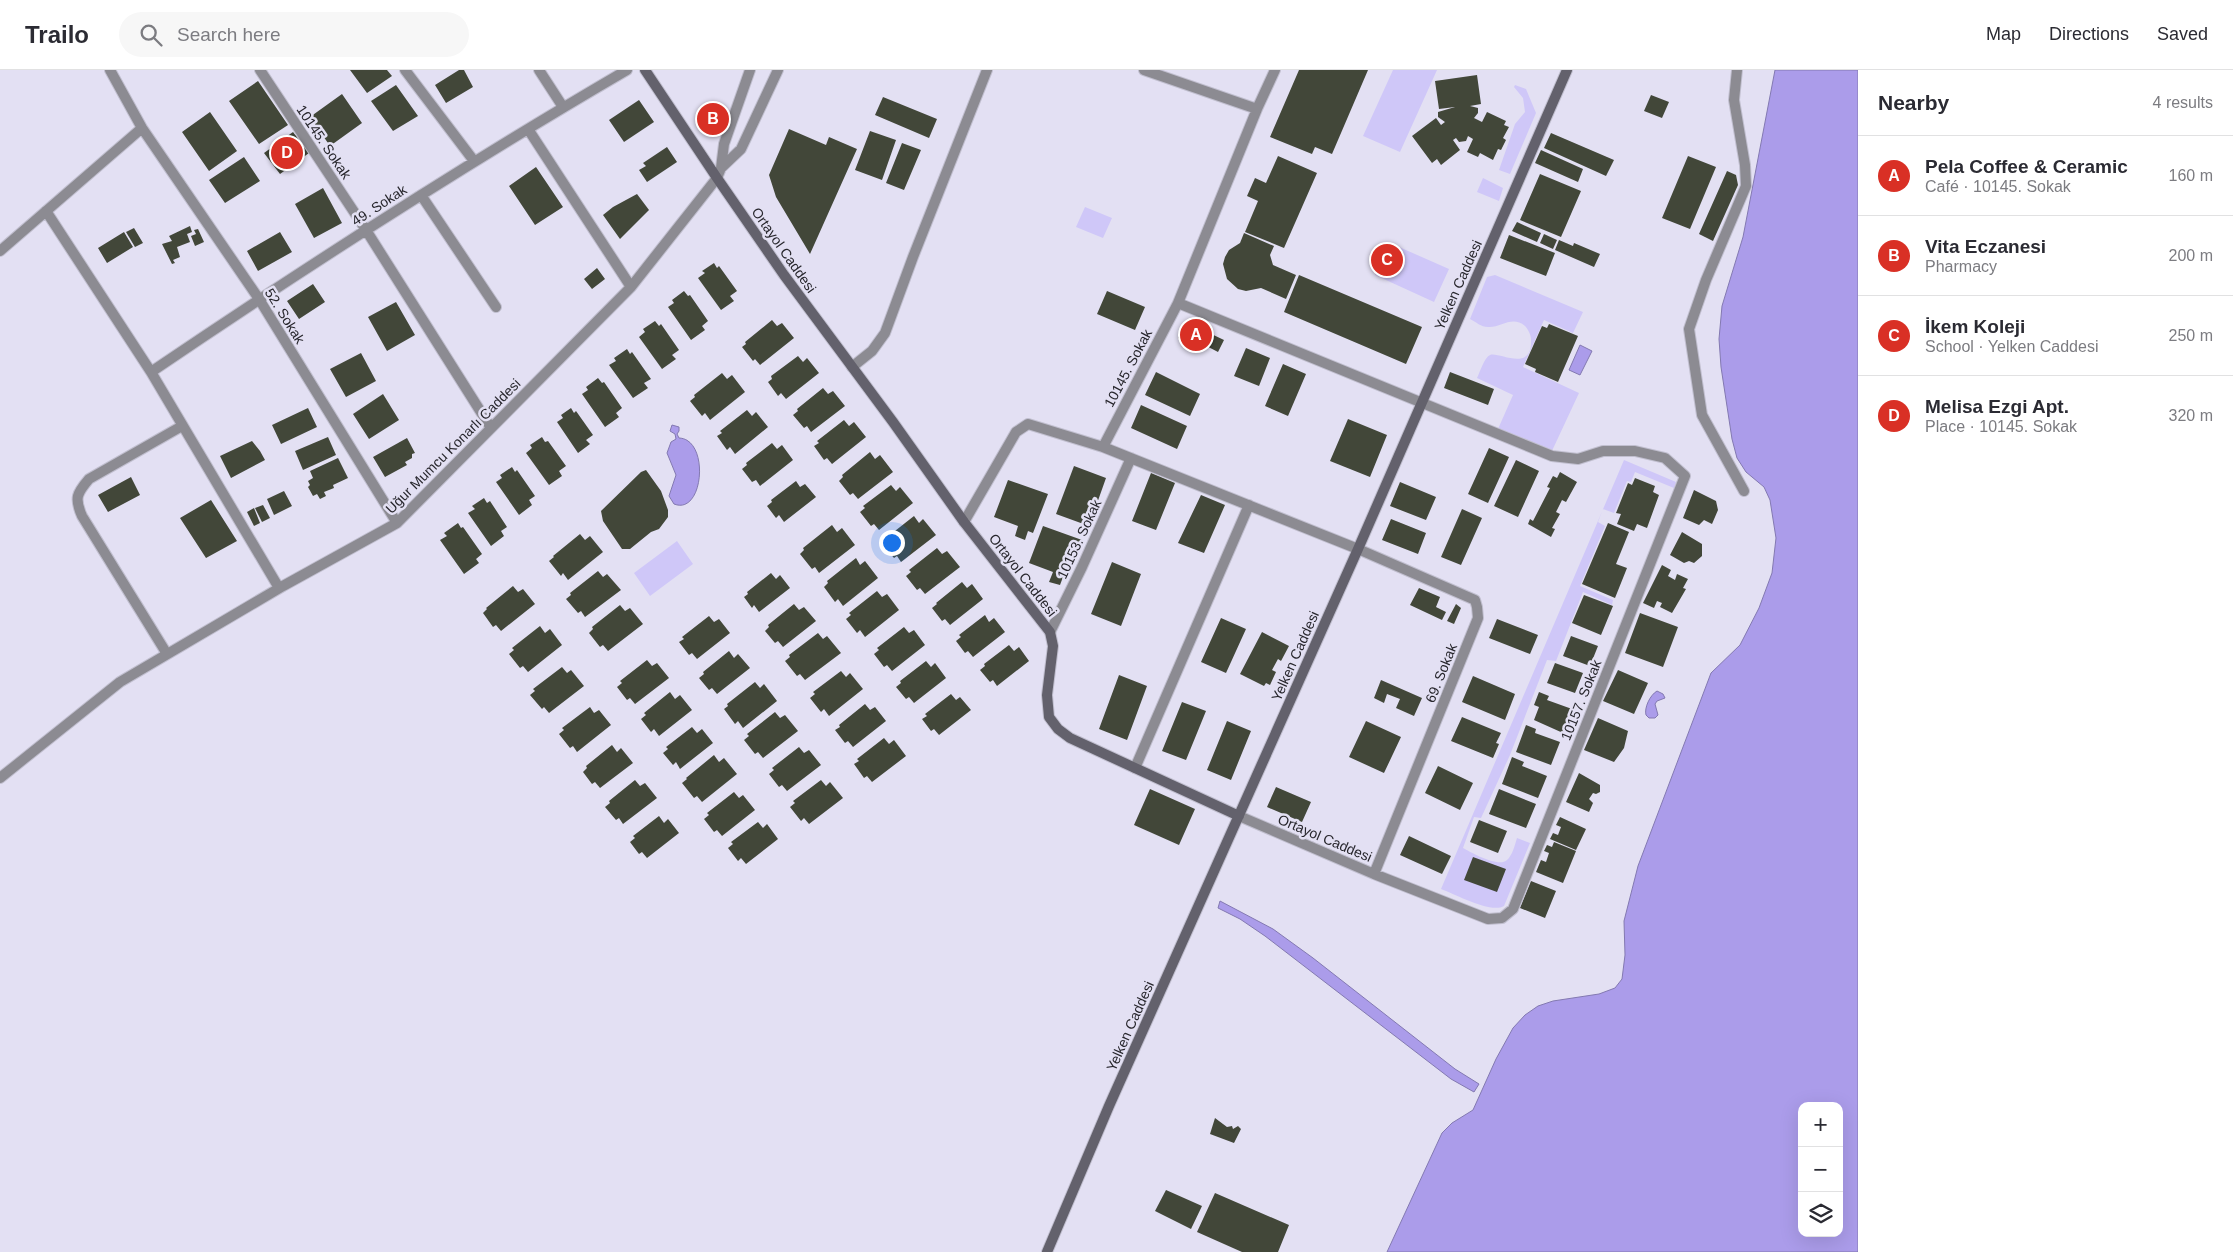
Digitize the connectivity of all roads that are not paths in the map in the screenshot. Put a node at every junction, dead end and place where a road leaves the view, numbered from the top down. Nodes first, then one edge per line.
1 (110, 70) edge
2 (260, 70) edge
3 (405, 70) edge
4 (539, 70) edge
5 (627, 70) edge
6 (645, 70) edge
7 (750, 70) edge
8 (778, 70) edge
9 (987, 70) edge
10 (1144, 70) edge
11 (1275, 70) edge
12 (1567, 70) edge
13 (1737, 70) edge
14 (563, 107) junction
15 (1257, 109) junction
16 (142, 128) junction
17 (528, 128) junction
18 (474, 161) junction
19 (721, 168) junction
20 (716, 178) junction
21 (421, 194) junction
22 (46, 211) junction
23 (366, 230) junction
24 (0, 251) edge
25 (632, 287) junction
26 (259, 299) junction
27 (1178, 303) junction
28 (496, 307) dead end
29 (852, 367) junction
30 (150, 372) junction
31 (1421, 402) junction
32 (182, 426) junction
33 (491, 428) junction
34 (1103, 446) junction
35 (1131, 458) junction
36 (1744, 491) dead end
37 (1249, 505) junction
38 (964, 522) junction
39 (397, 523) junction
40 (1358, 549) junction
41 (279, 588) junction
42 (1050, 632) junction
43 (167, 654) junction
44 (1135, 768) junction
45 (0, 778) edge
46 (1239, 816) junction
47 (1374, 874) junction
48 (1488, 918) joint
49 (1047, 1252) edge

1 - 16 street, 52. Sokak
2 - 23 street, 10145. Sokak
3 - 18 street
4 - 14 street
5 - 14 street, 49. Sokak
6 - 20 street, Ortayol Caddesi
7 - 19 street, Uğur Mumcu Konarlı Caddesi
8 - 19 street, Uğur Mumcu Konarlı Caddesi
9 - 29 street
10 - 15 street
11 - 15 street, 10145. Sokak
12 - 31 street, Yelken Caddesi
13 - 36 street
14 - 17 street, 49. Sokak
15 - 27 street, 10145. Sokak
16 - 22 street
16 - 26 street, 52. Sokak
17 - 18 street, 49. Sokak
17 - 25 street
18 - 21 street, 49. Sokak
19 - 20 street, Uğur Mumcu Konarlı Caddesi
20 - 25 street, Uğur Mumcu Konarlı Caddesi
20 - 29 street, Ortayol Caddesi
21 - 23 street, 49. Sokak
21 - 28 street
22 - 24 street
22 - 30 street
23 - 26 street, 49. Sokak
23 - 33 street, 10145. Sokak
25 - 33 street, Uğur Mumcu Konarlı Caddesi
26 - 30 street, 49. Sokak
26 - 39 street, 52. Sokak
27 - 31 street
27 - 34 street, 10145. Sokak
29 - 38 street, Ortayol Caddesi
30 - 32 street
31 - 40 street, Yelken Caddesi
31 - 48 street, 10157. Sokak
32 - 41 street
32 - 43 street
33 - 39 street, Uğur Mumcu Konarlı Caddesi
34 - 35 street, 69. Sokak
34 - 38 street, 69. Sokak
35 - 37 street, 69. Sokak
35 - 42 street, 10153. Sokak
37 - 40 street, 69. Sokak
37 - 44 street
38 - 42 street, Ortayol Caddesi
39 - 41 street, Uğur Mumcu Konarlı Caddesi
40 - 46 street, Yelken Caddesi
40 - 47 street, 69. Sokak
41 - 43 street, Uğur Mumcu Konarlı Caddesi
42 - 44 street, Ortayol Caddesi
43 - 45 street, Uğur Mumcu Konarlı Caddesi
44 - 46 street, Ortayol Caddesi
46 - 47 street, Ortayol Caddesi
46 - 49 street, Yelken Caddesi
47 - 48 street, Ortayol Caddesi

